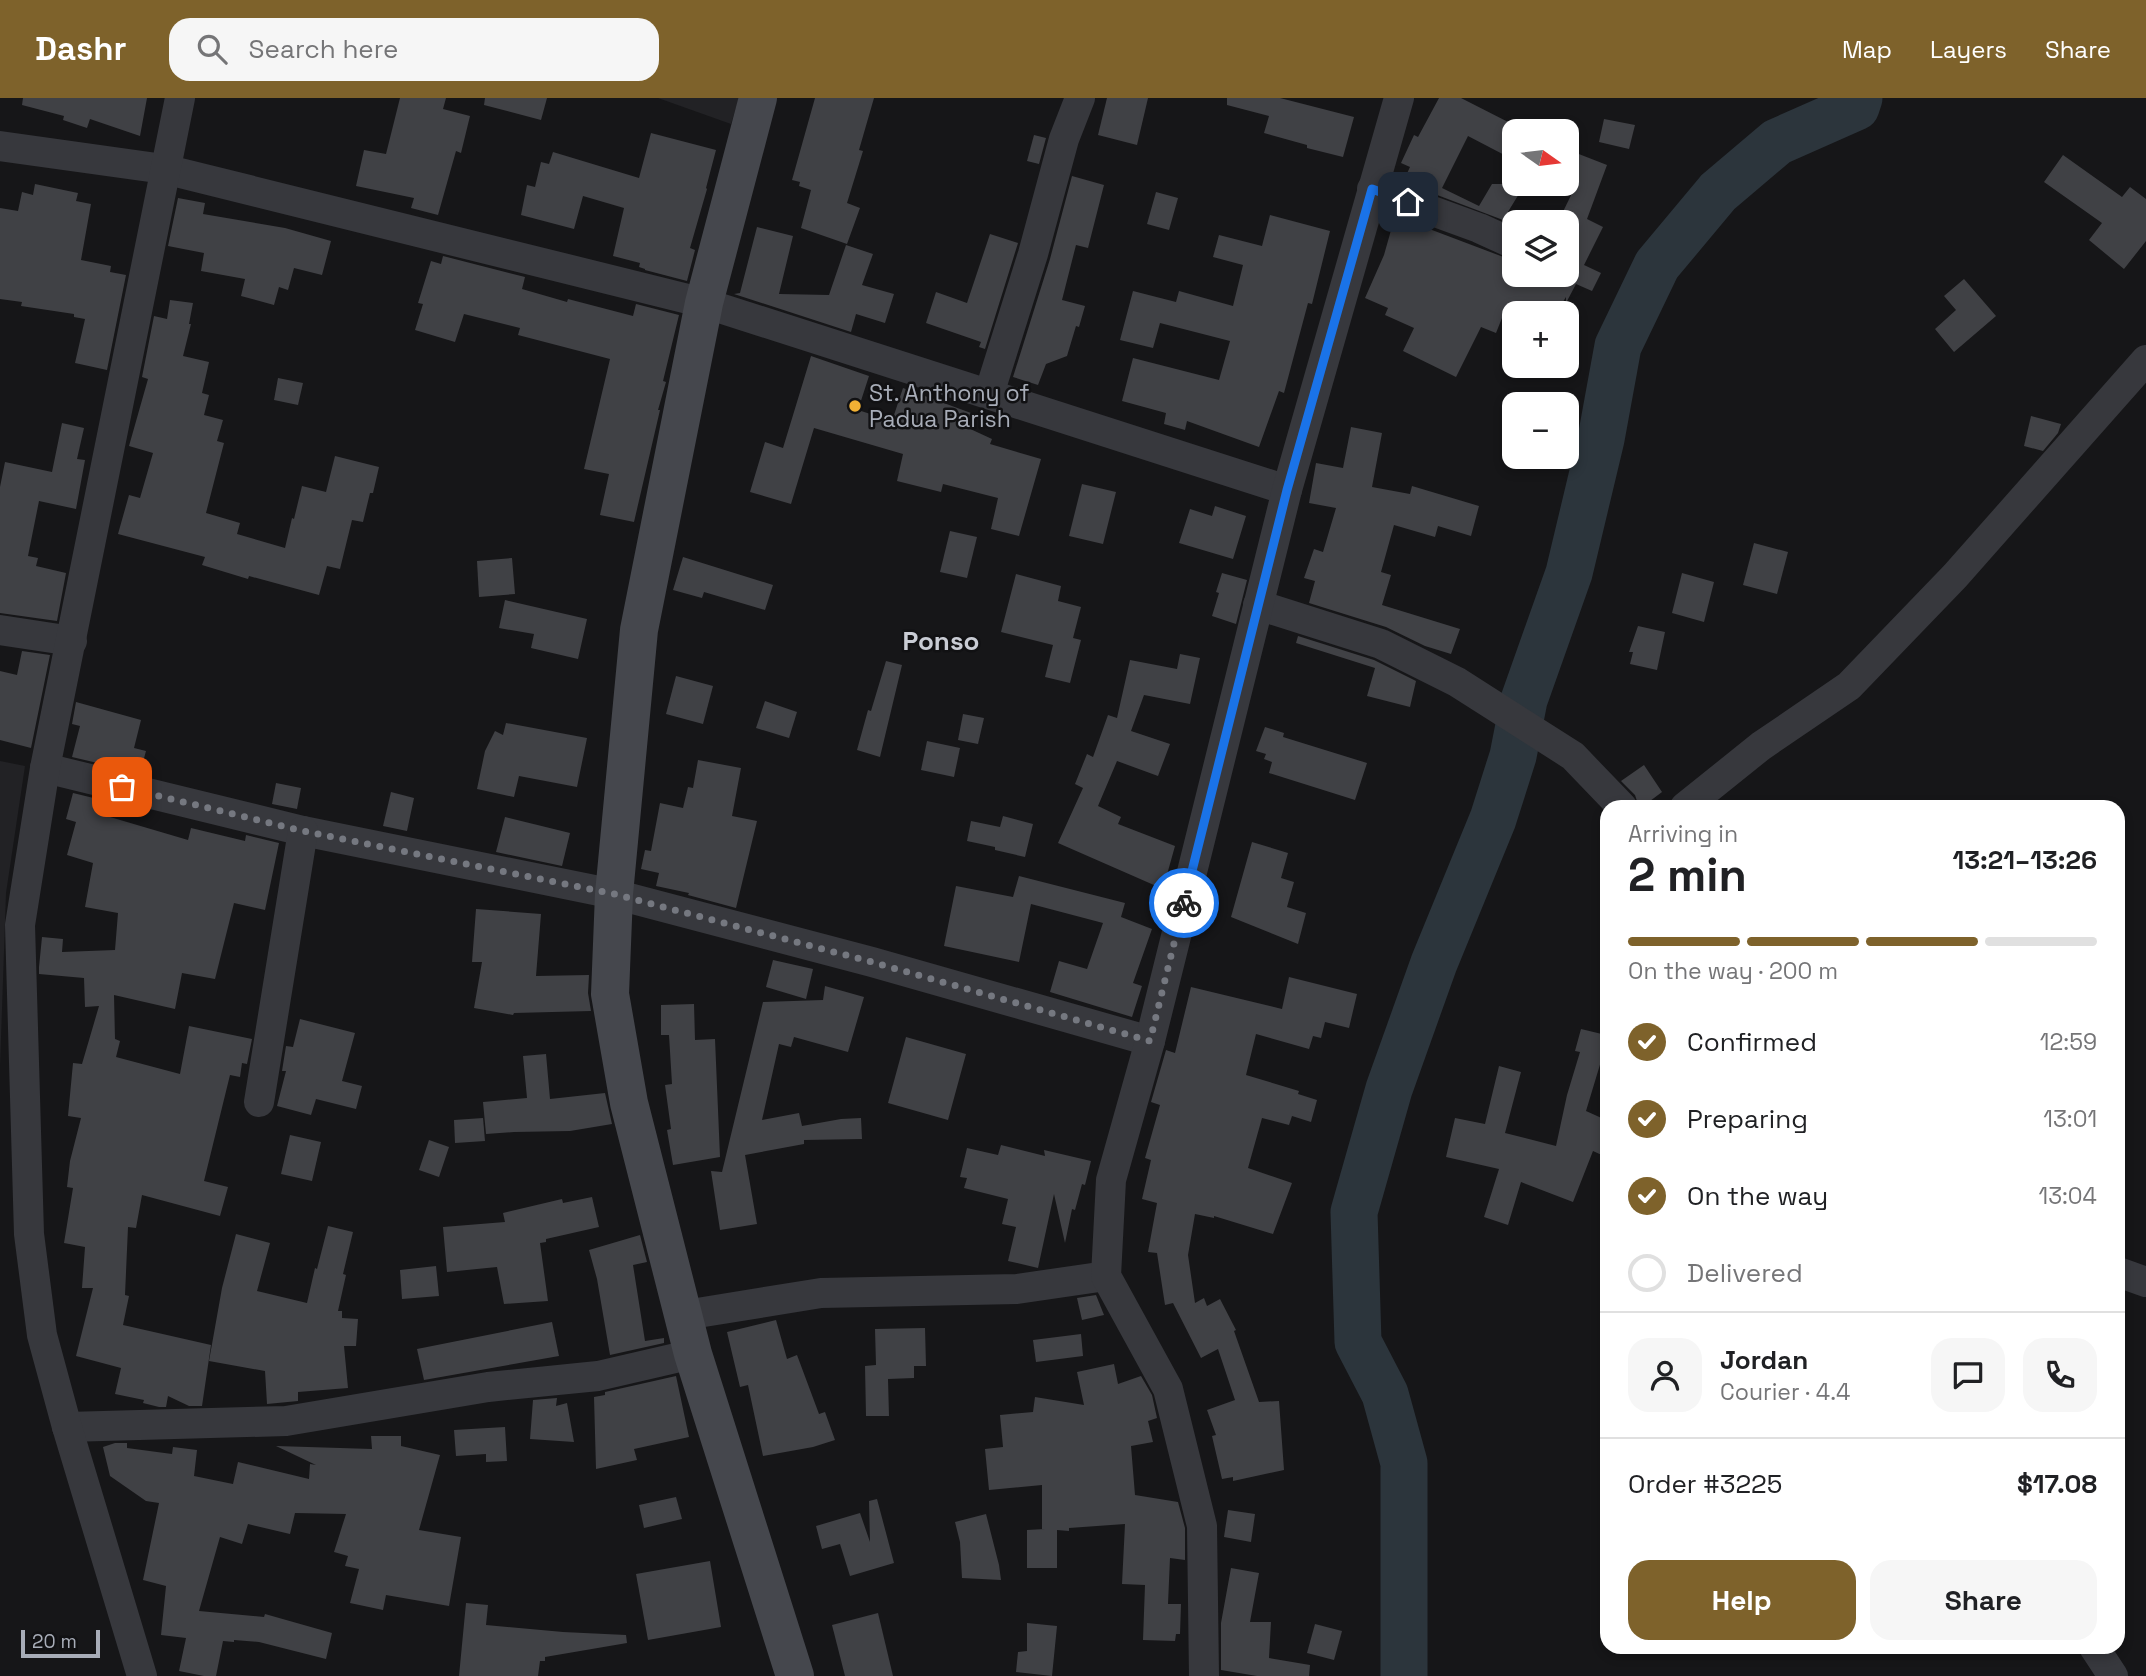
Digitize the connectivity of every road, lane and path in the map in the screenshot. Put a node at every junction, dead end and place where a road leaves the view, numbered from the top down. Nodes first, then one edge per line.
1 (180, 98) edge
2 (758, 98) edge
3 (1080, 98) edge
4 (1399, 98) edge
5 (0, 146) edge
6 (164, 169) junction
7 (1372, 189) junction
8 (1502, 239) edge
9 (704, 303) junction
10 (2146, 360) edge
11 (989, 394) junction
12 (1287, 490) junction
13 (1258, 605) junction
14 (0, 630) edge
15 (72, 641) junction
16 (45, 768) junction
17 (1615, 800) edge
18 (1694, 800) edge
19 (303, 831) junction
20 (614, 894) junction
21 (1150, 1041) junction
22 (259, 1102) dead end
23 (2125, 1274) edge
24 (1106, 1276) junction
25 (2146, 1282) edge
26 (685, 1315) junction
27 (693, 1354) junction
28 (67, 1427) junction
29 (2099, 1654) edge
30 (142, 1676) edge
31 (794, 1676) edge
32 (1204, 1676) edge
33 (2113, 1676) edge

1 - 6 street
2 - 9 main road
3 - 11 street
4 - 7 street
5 - 6 street
6 - 9 street
6 - 15 street
7 - 8 street
7 - 12 street
9 - 11 street
9 - 20 main road
10 - 18 street
11 - 12 street
12 - 13 street
13 - 17 street
13 - 21 street
14 - 15 street
15 - 16 street
16 - 19 street
16 - 28 street
19 - 20 street
19 - 22 street
20 - 21 street
20 - 26 main road
21 - 24 street
23 - 25 street
24 - 26 street
24 - 32 street
26 - 27 main road
27 - 28 street
27 - 31 main road
28 - 30 street
29 - 33 street

